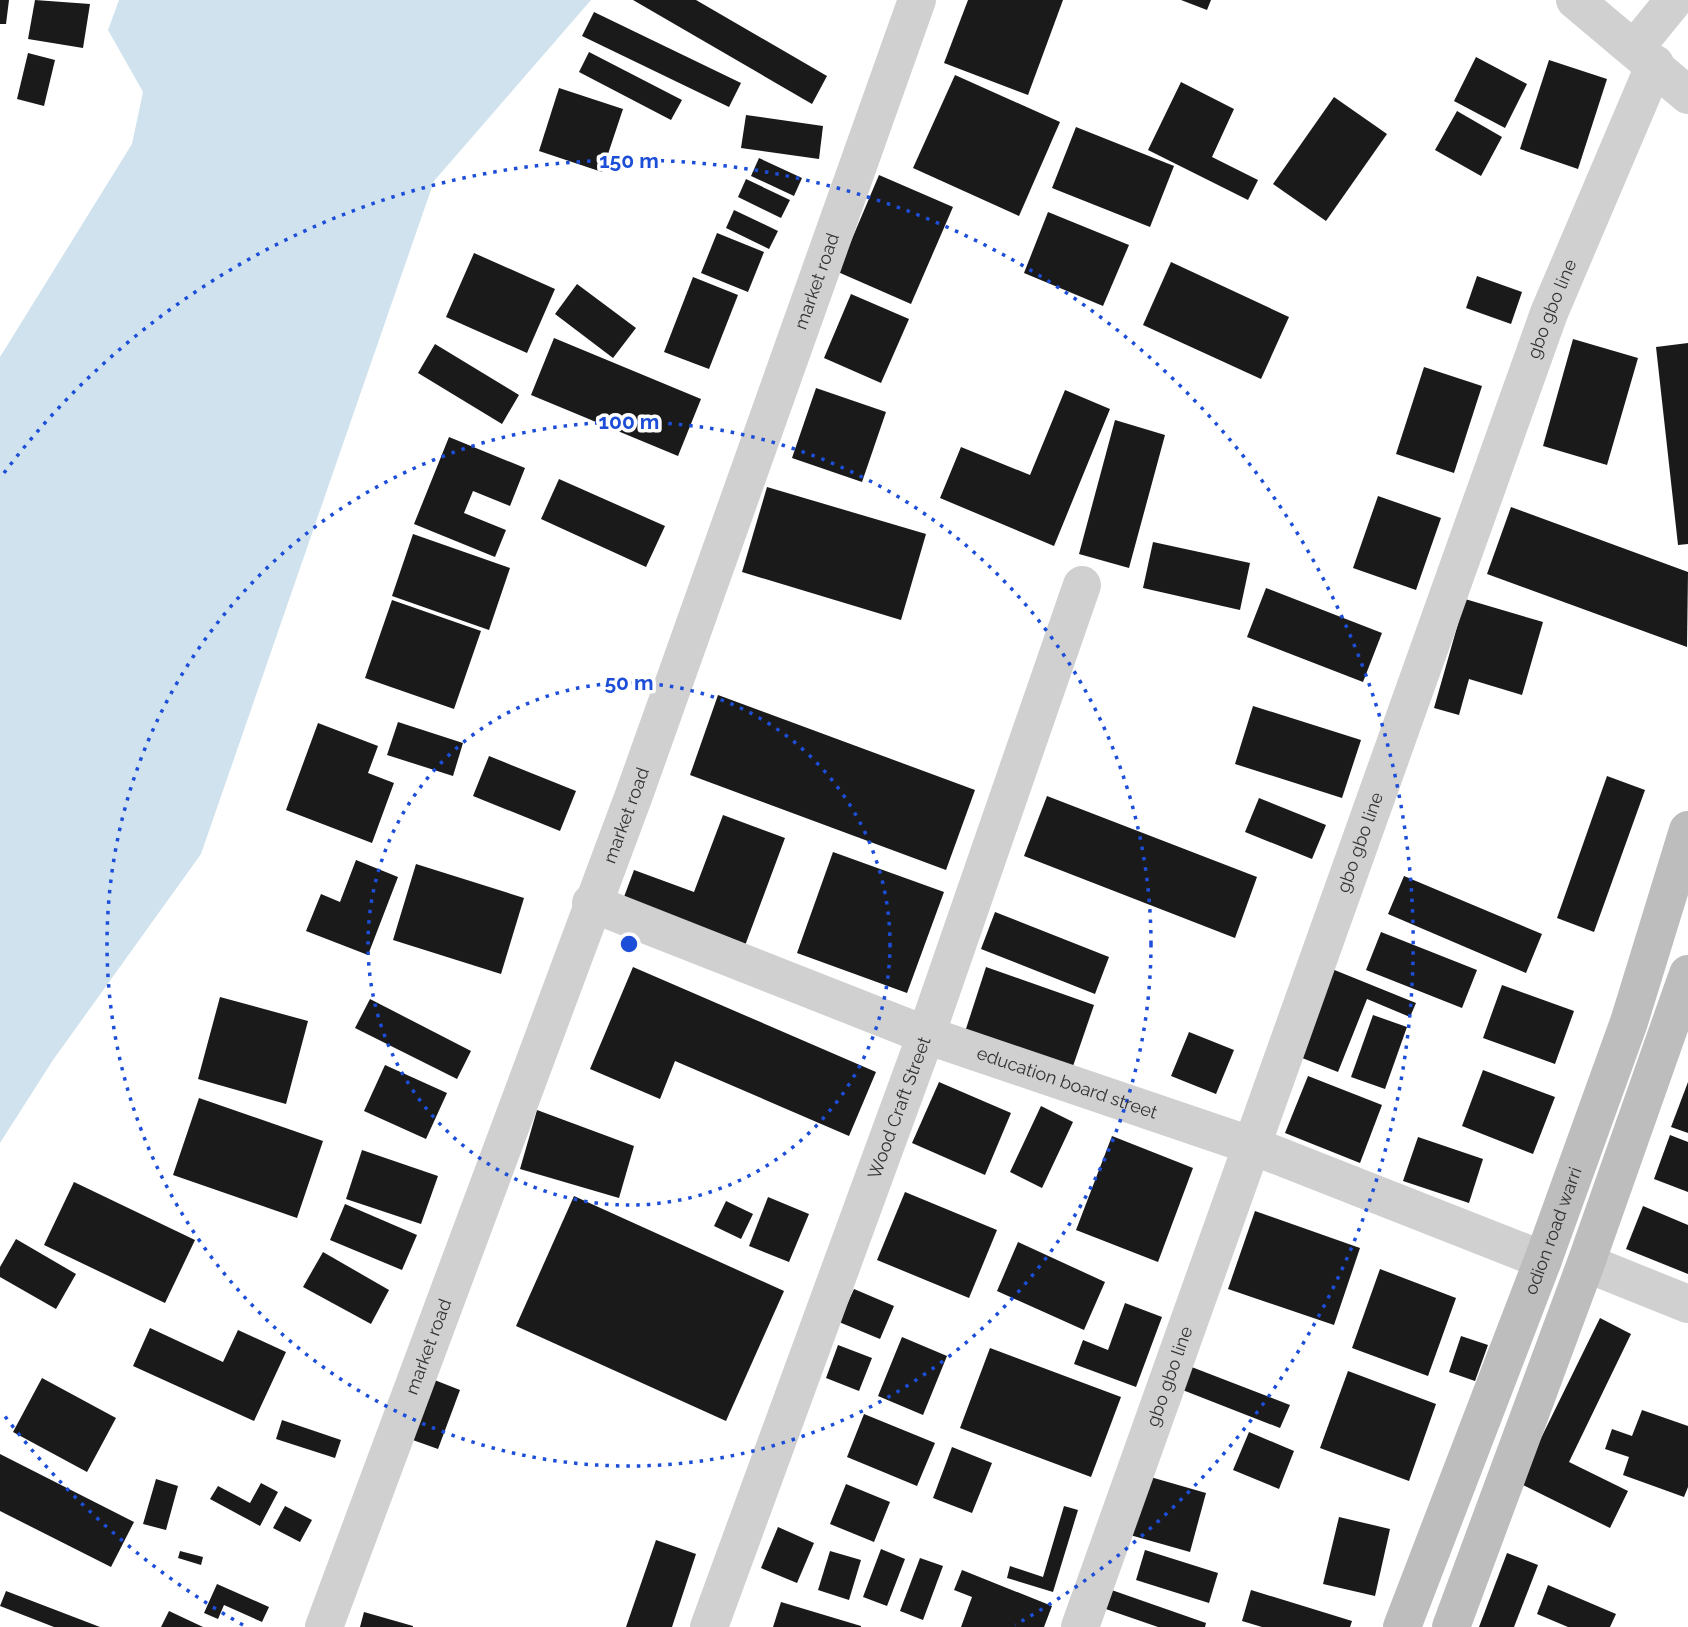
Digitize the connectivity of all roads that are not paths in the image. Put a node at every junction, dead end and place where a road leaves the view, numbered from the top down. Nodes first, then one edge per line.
1 (917, 0) edge
2 (1575, 0) edge
3 (1674, 0) edge
4 (1645, 56) junction
5 (1687, 93) edge
6 (1082, 585) dead end
7 (1688, 830) edge
8 (591, 903) junction
9 (1688, 974) edge
10 (926, 1035) junction
11 (1253, 1146) junction
12 (1543, 1260) junction
13 (1586, 1263) junction
14 (1688, 1304) edge
15 (324, 1627) edge
16 (709, 1627) edge
17 (1080, 1627) edge
18 (1402, 1627) edge
19 (1451, 1627) edge

1 - 8 street, market road
2 - 4 street
3 - 4 street, gbo gbo line
4 - 5 street
4 - 11 street, gbo gbo line
6 - 10 street, Wood Craft Street
7 - 12 main road, odion road warri
8 - 10 street, education board street
8 - 15 street, market road
9 - 13 main road
10 - 11 street, education board street
10 - 16 street, Wood Craft Street
11 - 12 street, education board street
11 - 17 street, gbo gbo line
12 - 18 main road, odion road warri
13 - 14 street
13 - 19 main road

